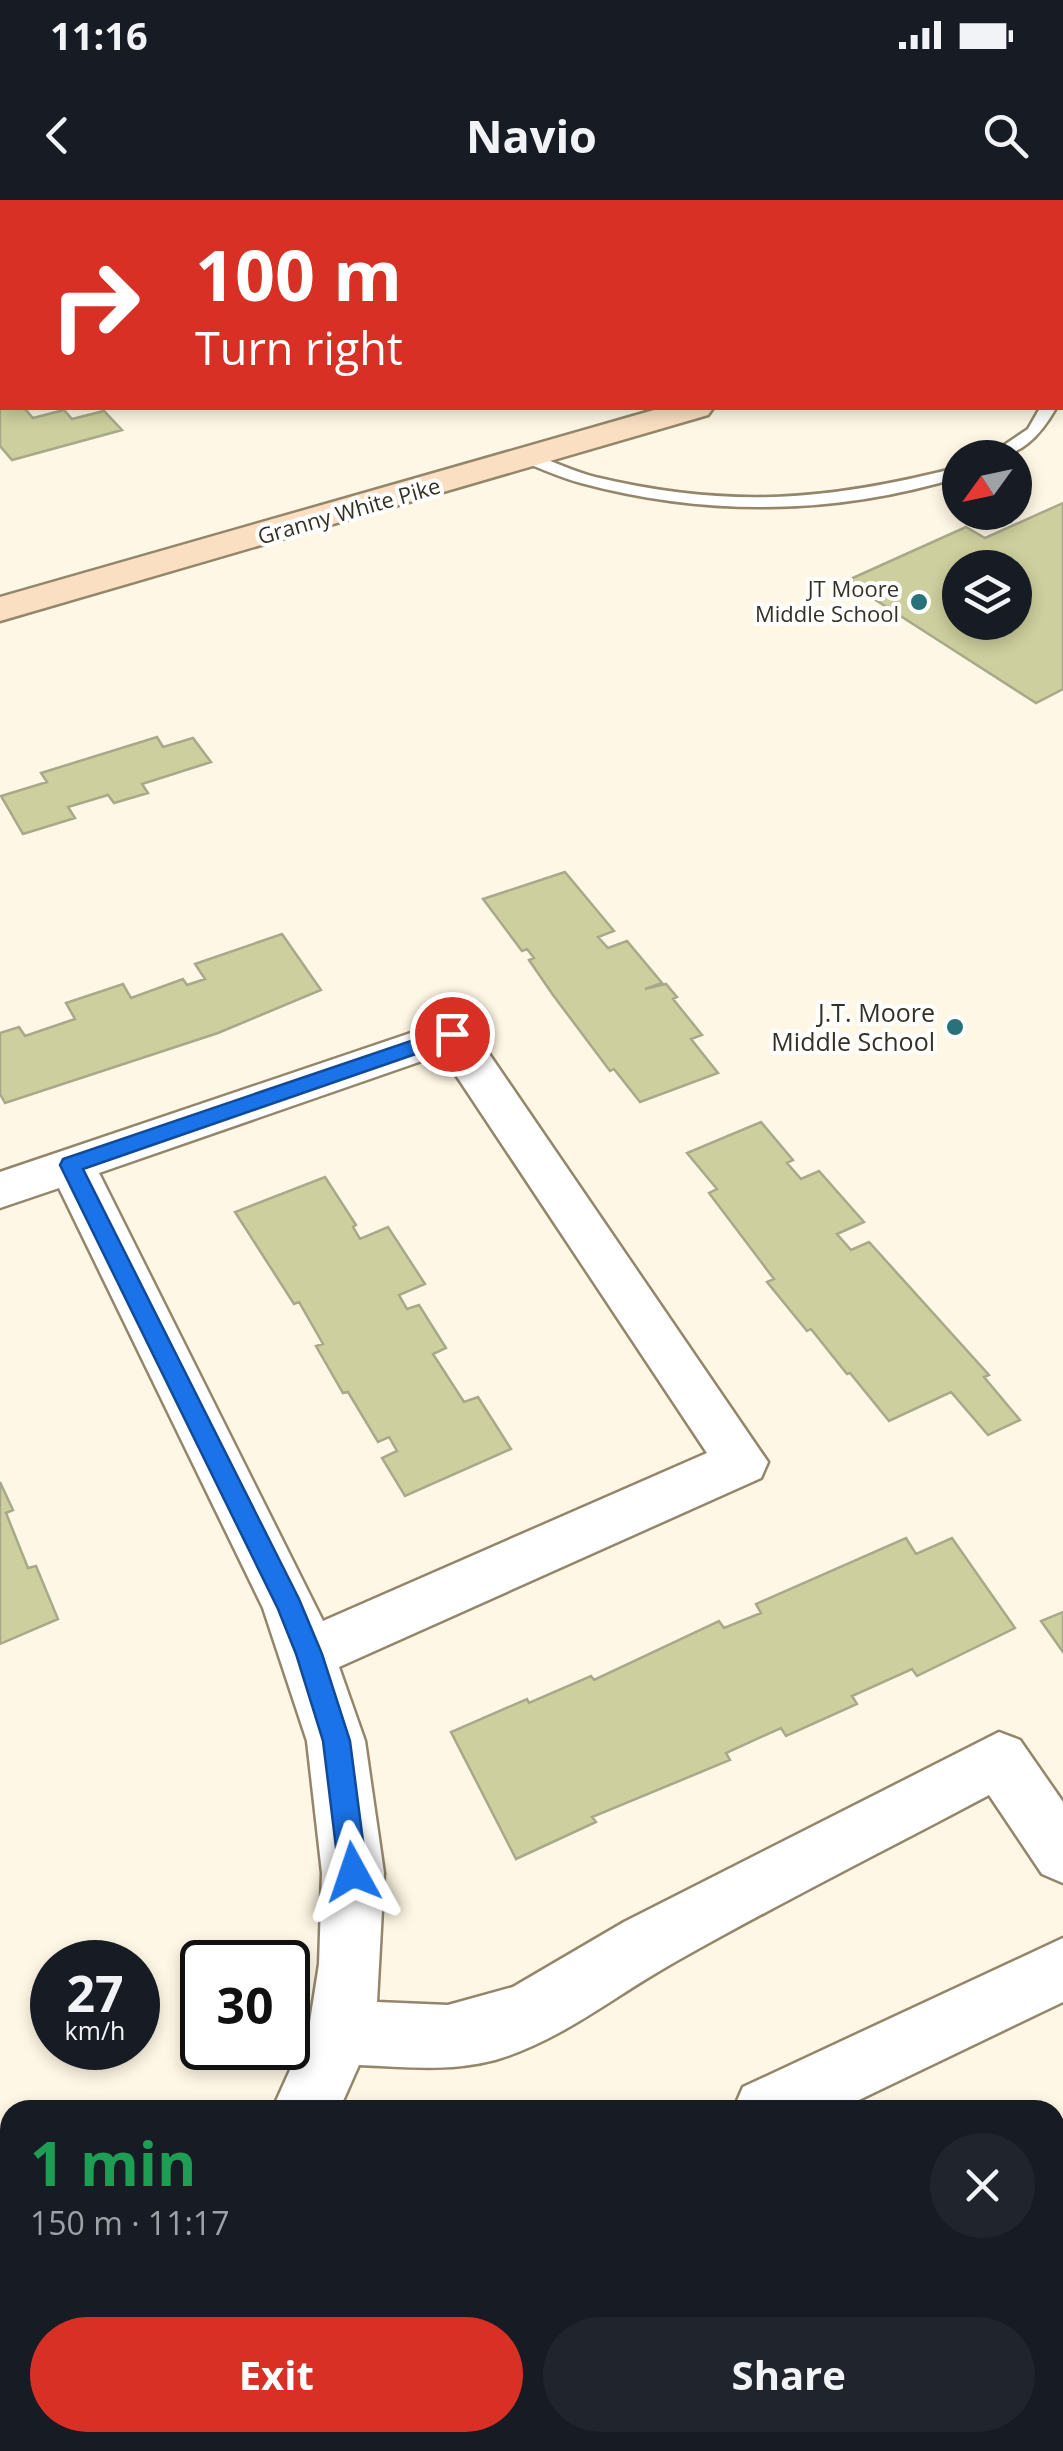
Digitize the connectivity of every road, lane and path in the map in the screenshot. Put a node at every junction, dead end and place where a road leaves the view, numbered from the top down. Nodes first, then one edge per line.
1 (677, 410) edge
2 (1047, 410) edge
3 (1021, 440) edge
4 (529, 459) junction
5 (942, 477) edge
6 (0, 609) edge
7 (70, 1165) junction
8 (0, 1190) edge
9 (309, 1654) junction
10 (1063, 1854) edge
11 (1063, 1970) edge
12 (342, 2032) junction
13 (310, 2100) edge
14 (787, 2100) edge

1 - 4 main road, Granny White Pike
2 - 3 lane
4 - 5 lane
4 - 6 main road, Granny White Pike
7 - 8 street
7 - 9 street
7 - 9 street
9 - 12 street
10 - 12 street
11 - 14 street
12 - 13 street

